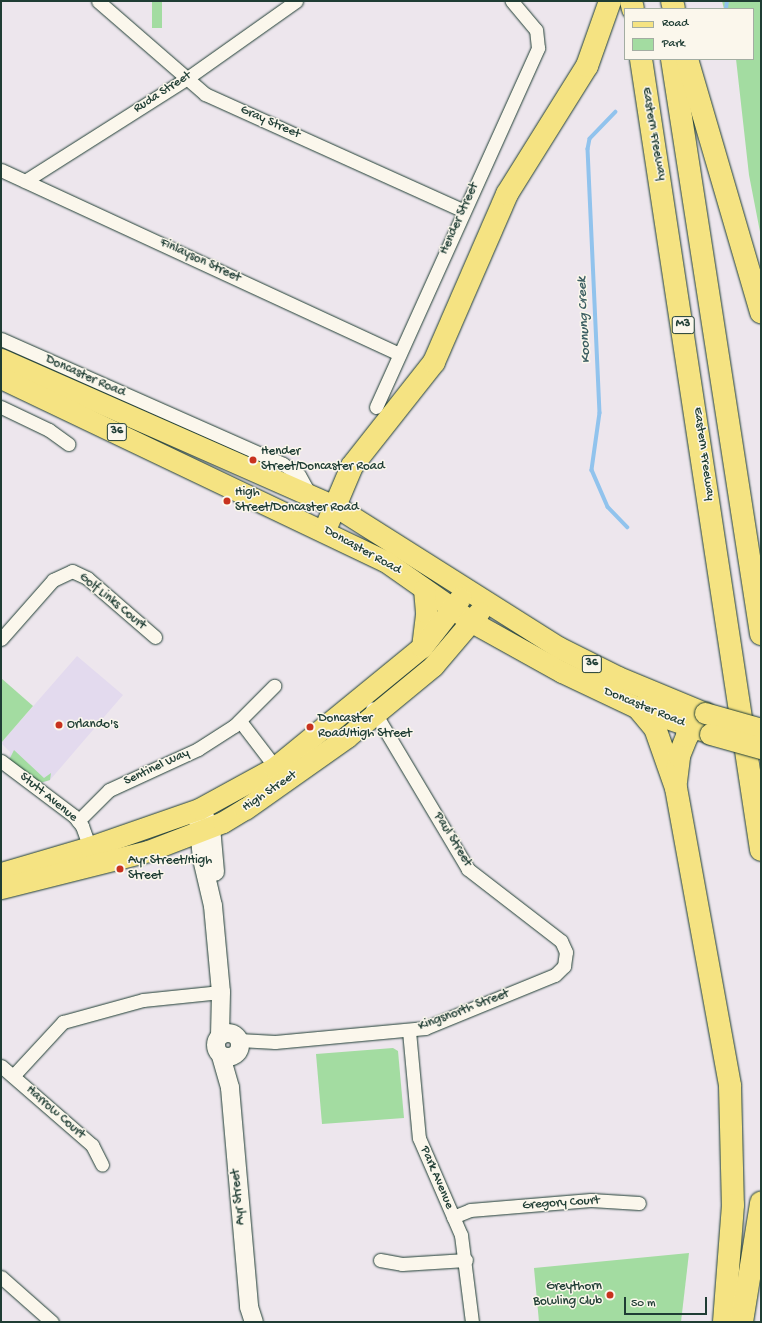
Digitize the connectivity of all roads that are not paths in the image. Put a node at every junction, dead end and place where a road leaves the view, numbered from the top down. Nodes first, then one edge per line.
1 (98, 1) edge
2 (296, 1) edge
3 (512, 1) edge
4 (610, 1) edge
5 (641, 60) edge
6 (672, 60) edge
7 (687, 60) edge
8 (186, 79) junction
9 (1, 170) edge
10 (25, 181) junction
11 (464, 211) junction
12 (761, 312) edge
13 (1, 339) edge
14 (400, 354) junction
15 (1, 359) edge
16 (1, 378) edge
17 (1, 407) edge
18 (376, 407) dead end
19 (68, 444) dead end
20 (220, 458) junction
21 (311, 497) junction
22 (335, 506) junction
23 (281, 510) junction
24 (325, 530) junction
25 (424, 589) junction
26 (466, 590) junction
27 (486, 603) junction
28 (452, 609) junction
29 (472, 622) junction
30 (761, 634) edge
31 (155, 637) dead end
32 (1, 639) edge
33 (500, 639) junction
34 (422, 647) junction
35 (451, 647) junction
36 (274, 686) dead end
37 (370, 705) junction
38 (638, 708) junction
39 (240, 721) junction
40 (703, 725) junction
41 (761, 729) edge
42 (761, 748) edge
43 (1, 761) edge
44 (274, 768) junction
45 (294, 777) junction
46 (676, 788) junction
47 (199, 809) junction
48 (78, 821) junction
49 (204, 829) junction
50 (761, 850) edge
51 (93, 856) junction
52 (1, 873) edge
53 (1, 888) edge
54 (567, 957) joint
55 (221, 992) junction
56 (409, 1031) junction
57 (231, 1045) junction
58 (1, 1066) edge
59 (13, 1076) junction
60 (102, 1165) dead end
61 (639, 1202) dead end
62 (761, 1203) edge
63 (455, 1222) junction
64 (380, 1260) dead end
65 (466, 1260) junction
66 (1, 1277) edge
67 (250, 1317) edge
68 (52, 1322) edge
69 (472, 1322) edge
70 (724, 1322) edge
71 (742, 1322) edge

1 - 8 street, Gray Street
2 - 8 street, Ruda Street
3 - 11 street, Hender Street
4 - 22 highway
5 - 50 highway, Eastern Freeway / M3
6 - 30 highway, M3
7 - 12 highway
8 - 10 street, Ruda Street
8 - 11 street, Gray Street
9 - 10 street, Finlayson Street
10 - 14 street, Finlayson Street
11 - 14 street, Hender Street
13 - 21 street, Doncaster Road
14 - 18 street, Hender Street
15 - 20 main road, Doncaster Road / 36
16 - 23 main road, Doncaster Road / 36
17 - 19 street
20 - 21 main road, Doncaster Road / 36
20 - 23 main road
21 - 22 main road, Doncaster Road / 36
22 - 24 highway
22 - 26 main road, Doncaster Road / 36
23 - 24 main road, Doncaster Road / 36
24 - 25 main road, Doncaster Road / 36
25 - 28 main road, Doncaster Road / 36
25 - 34 main road
26 - 27 main road, Doncaster Road / 36
26 - 28 main road, High Street
27 - 29 main road, High Street
27 - 40 main road, Doncaster Road / 36
28 - 29 main road, Doncaster Road / 36
28 - 34 main road, High Street
29 - 33 main road, Doncaster Road / 36
29 - 35 main road, High Street
31 - 32 street, Golf Links Court
33 - 35 main road
33 - 38 main road, Doncaster Road / 36
34 - 37 main road, High Street
35 - 37 main road, High Street
36 - 39 street, Sentinel Way
37 - 44 main road, High Street
37 - 45 main road, High Street
37 - 54 street, Paul Street
38 - 40 main road, Doncaster Road / 36
38 - 46 highway
39 - 44 street
39 - 48 street, Sentinel Way
40 - 41 main road, Doncaster Road / 36, bridge
40 - 42 main road, Doncaster Road / 36, bridge
40 - 46 highway
43 - 48 street, Stutt Avenue
44 - 45 street
44 - 47 main road, High Street
45 - 49 main road, High Street
46 - 70 highway
47 - 49 street, Ayr Street
47 - 51 main road, High Street
48 - 51 street, Stutt Avenue
49 - 51 main road, High Street
49 - 55 street, Ayr Street
51 - 52 main road, High Street
51 - 53 main road, High Street
54 - 56 street, Kingsnorth Street
55 - 57 street, Ayr Street
55 - 59 street
56 - 57 street, Kingsnorth Street
56 - 63 street, Park Avenue
57 - 67 street, Ayr Street
58 - 59 street, Harrow Court
59 - 60 street, Harrow Court
61 - 63 street, Gregory Court
62 - 71 highway
63 - 65 street, Park Avenue
64 - 65 street
65 - 69 street, Park Avenue
66 - 68 street

